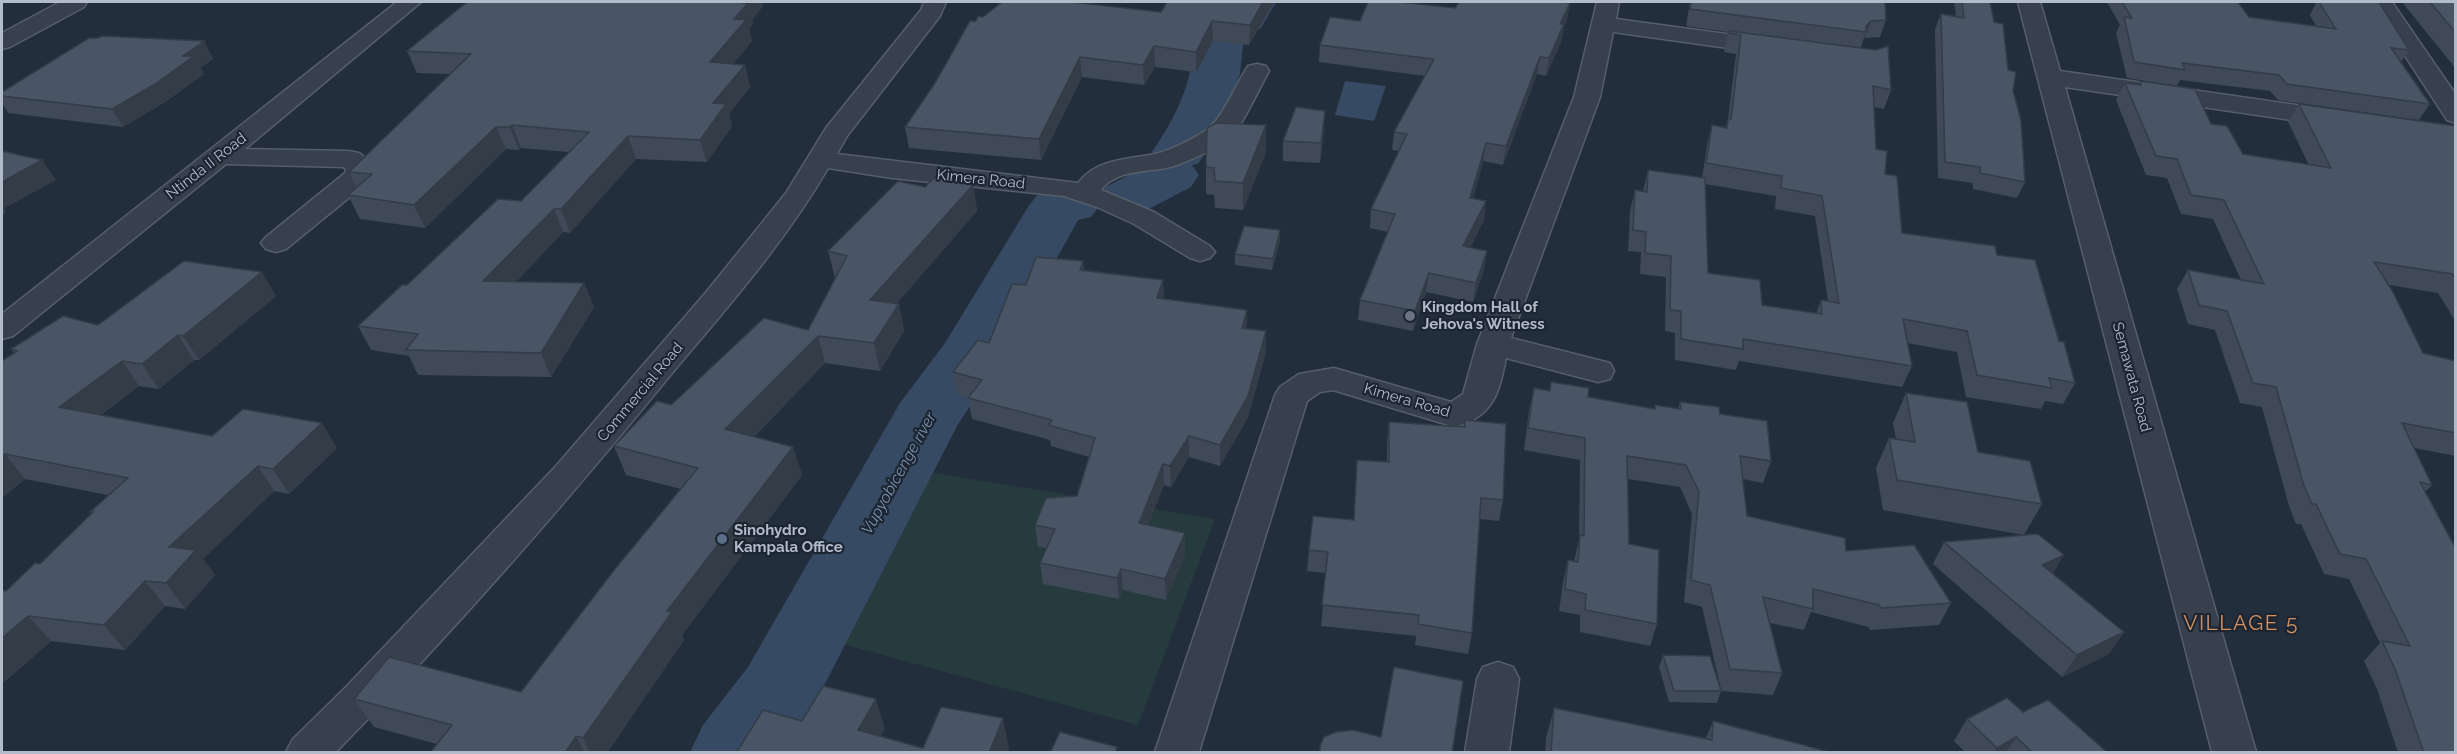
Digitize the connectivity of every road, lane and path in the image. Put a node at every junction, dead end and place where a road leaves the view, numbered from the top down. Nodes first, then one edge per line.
1 (76, 2) edge
2 (410, 2) edge
3 (934, 2) edge
4 (2029, 2) edge
5 (2381, 2) edge
6 (1606, 13) edge
7 (2, 42) edge
8 (1794, 50) edge
9 (1257, 71) dead end
10 (2050, 77) junction
11 (2363, 122) edge
12 (2452, 128) edge
13 (220, 156) junction
14 (819, 159) junction
15 (1084, 194) junction
16 (276, 243) dead end
17 (1200, 252) dead end
18 (9, 312) edge
19 (1493, 344) junction
20 (1598, 371) dead end
21 (1498, 679) dead end
22 (308, 753) edge
23 (1177, 753) edge
24 (1487, 753) edge
25 (2234, 753) edge

1 - 7 street
2 - 13 street, Ntinda II Road
3 - 14 street, Commercial Road
4 - 10 street, Semawata Road
5 - 12 street
6 - 8 street
6 - 19 street, Kimera Road
9 - 15 street
10 - 11 street
10 - 25 street, Semawata Road
13 - 16 street
13 - 18 street, Ntinda II Road
14 - 15 street, Kimera Road
14 - 22 street, Commercial Road
15 - 17 street, Kimera Road
19 - 20 street
19 - 23 street, Kimera Road
21 - 24 street

